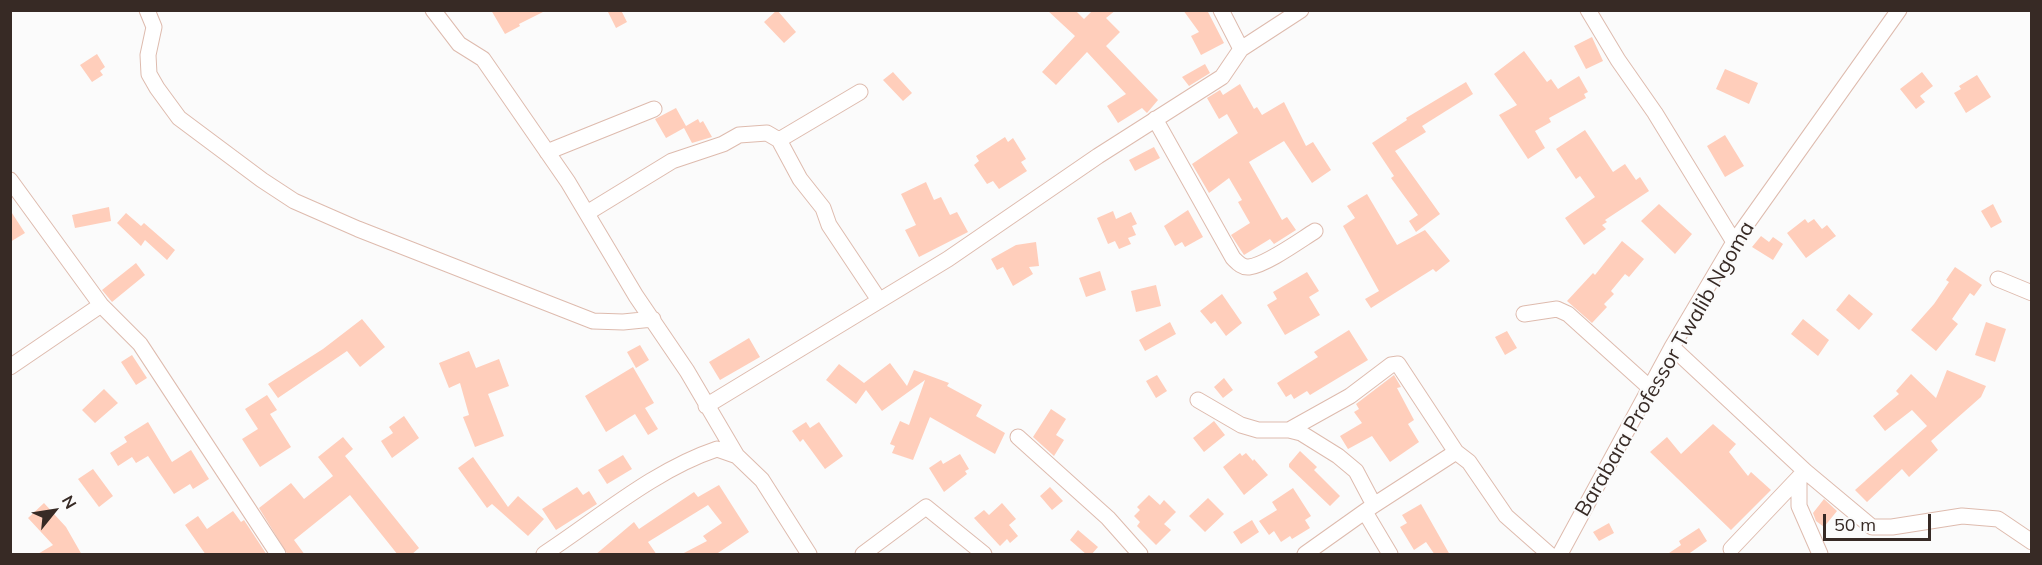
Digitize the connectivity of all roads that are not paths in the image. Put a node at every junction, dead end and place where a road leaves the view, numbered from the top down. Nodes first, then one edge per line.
1 (147, 10) edge
2 (433, 10) edge
3 (1221, 10) edge
4 (1301, 10) edge
5 (1588, 10) edge
6 (1899, 10) edge
7 (1241, 49) junction
8 (860, 92) dead end
9 (654, 109) dead end
10 (1155, 119) junction
11 (779, 140) junction
12 (548, 153) junction
13 (10, 180) edge
14 (587, 213) junction
15 (1316, 231) dead end
16 (1734, 243) junction
17 (1998, 279) dead end
18 (2031, 293) edge
19 (879, 300) junction
20 (101, 305) junction
21 (1524, 314) dead end
22 (653, 319) junction
23 (1672, 347) junction
24 (10, 367) edge
25 (1650, 388) junction
26 (1198, 400) dead end
27 (706, 406) junction
28 (1289, 430) junction
29 (1018, 437) dead end
30 (1456, 452) junction
31 (737, 456) junction
32 (1802, 474) junction
33 (1369, 508) junction
34 (2031, 542) edge
35 (1731, 549) dead end
36 (278, 555) edge
37 (544, 555) edge
38 (809, 555) edge
39 (863, 555) edge
40 (984, 555) edge
41 (1140, 555) edge
42 (1305, 555) edge
43 (1390, 555) edge
44 (1549, 555) edge
45 (1560, 555) edge
46 (1820, 555) edge

1 - 22 street
2 - 12 street
3 - 7 street
4 - 7 street
5 - 16 street
6 - 16 street, Barabara Professor Twalib Ngoma
7 - 10 street
8 - 11 street
9 - 12 street
10 - 15 street
10 - 19 street
11 - 14 street
11 - 19 street
12 - 14 street
13 - 20 street
14 - 22 street
16 - 23 street, Barabara Professor Twalib Ngoma
17 - 18 street
19 - 27 street
20 - 24 street
20 - 36 street
21 - 25 street
22 - 27 street
23 - 25 street, Barabara Professor Twalib Ngoma
23 - 32 street
25 - 45 street, Barabara Professor Twalib Ngoma
26 - 28 street
27 - 31 street
28 - 30 street
28 - 33 street
29 - 41 street
30 - 33 street
30 - 44 street
31 - 37 street
31 - 38 street
32 - 34 street
32 - 35 street
32 - 46 street
33 - 42 street
33 - 43 street
39 - 40 street

